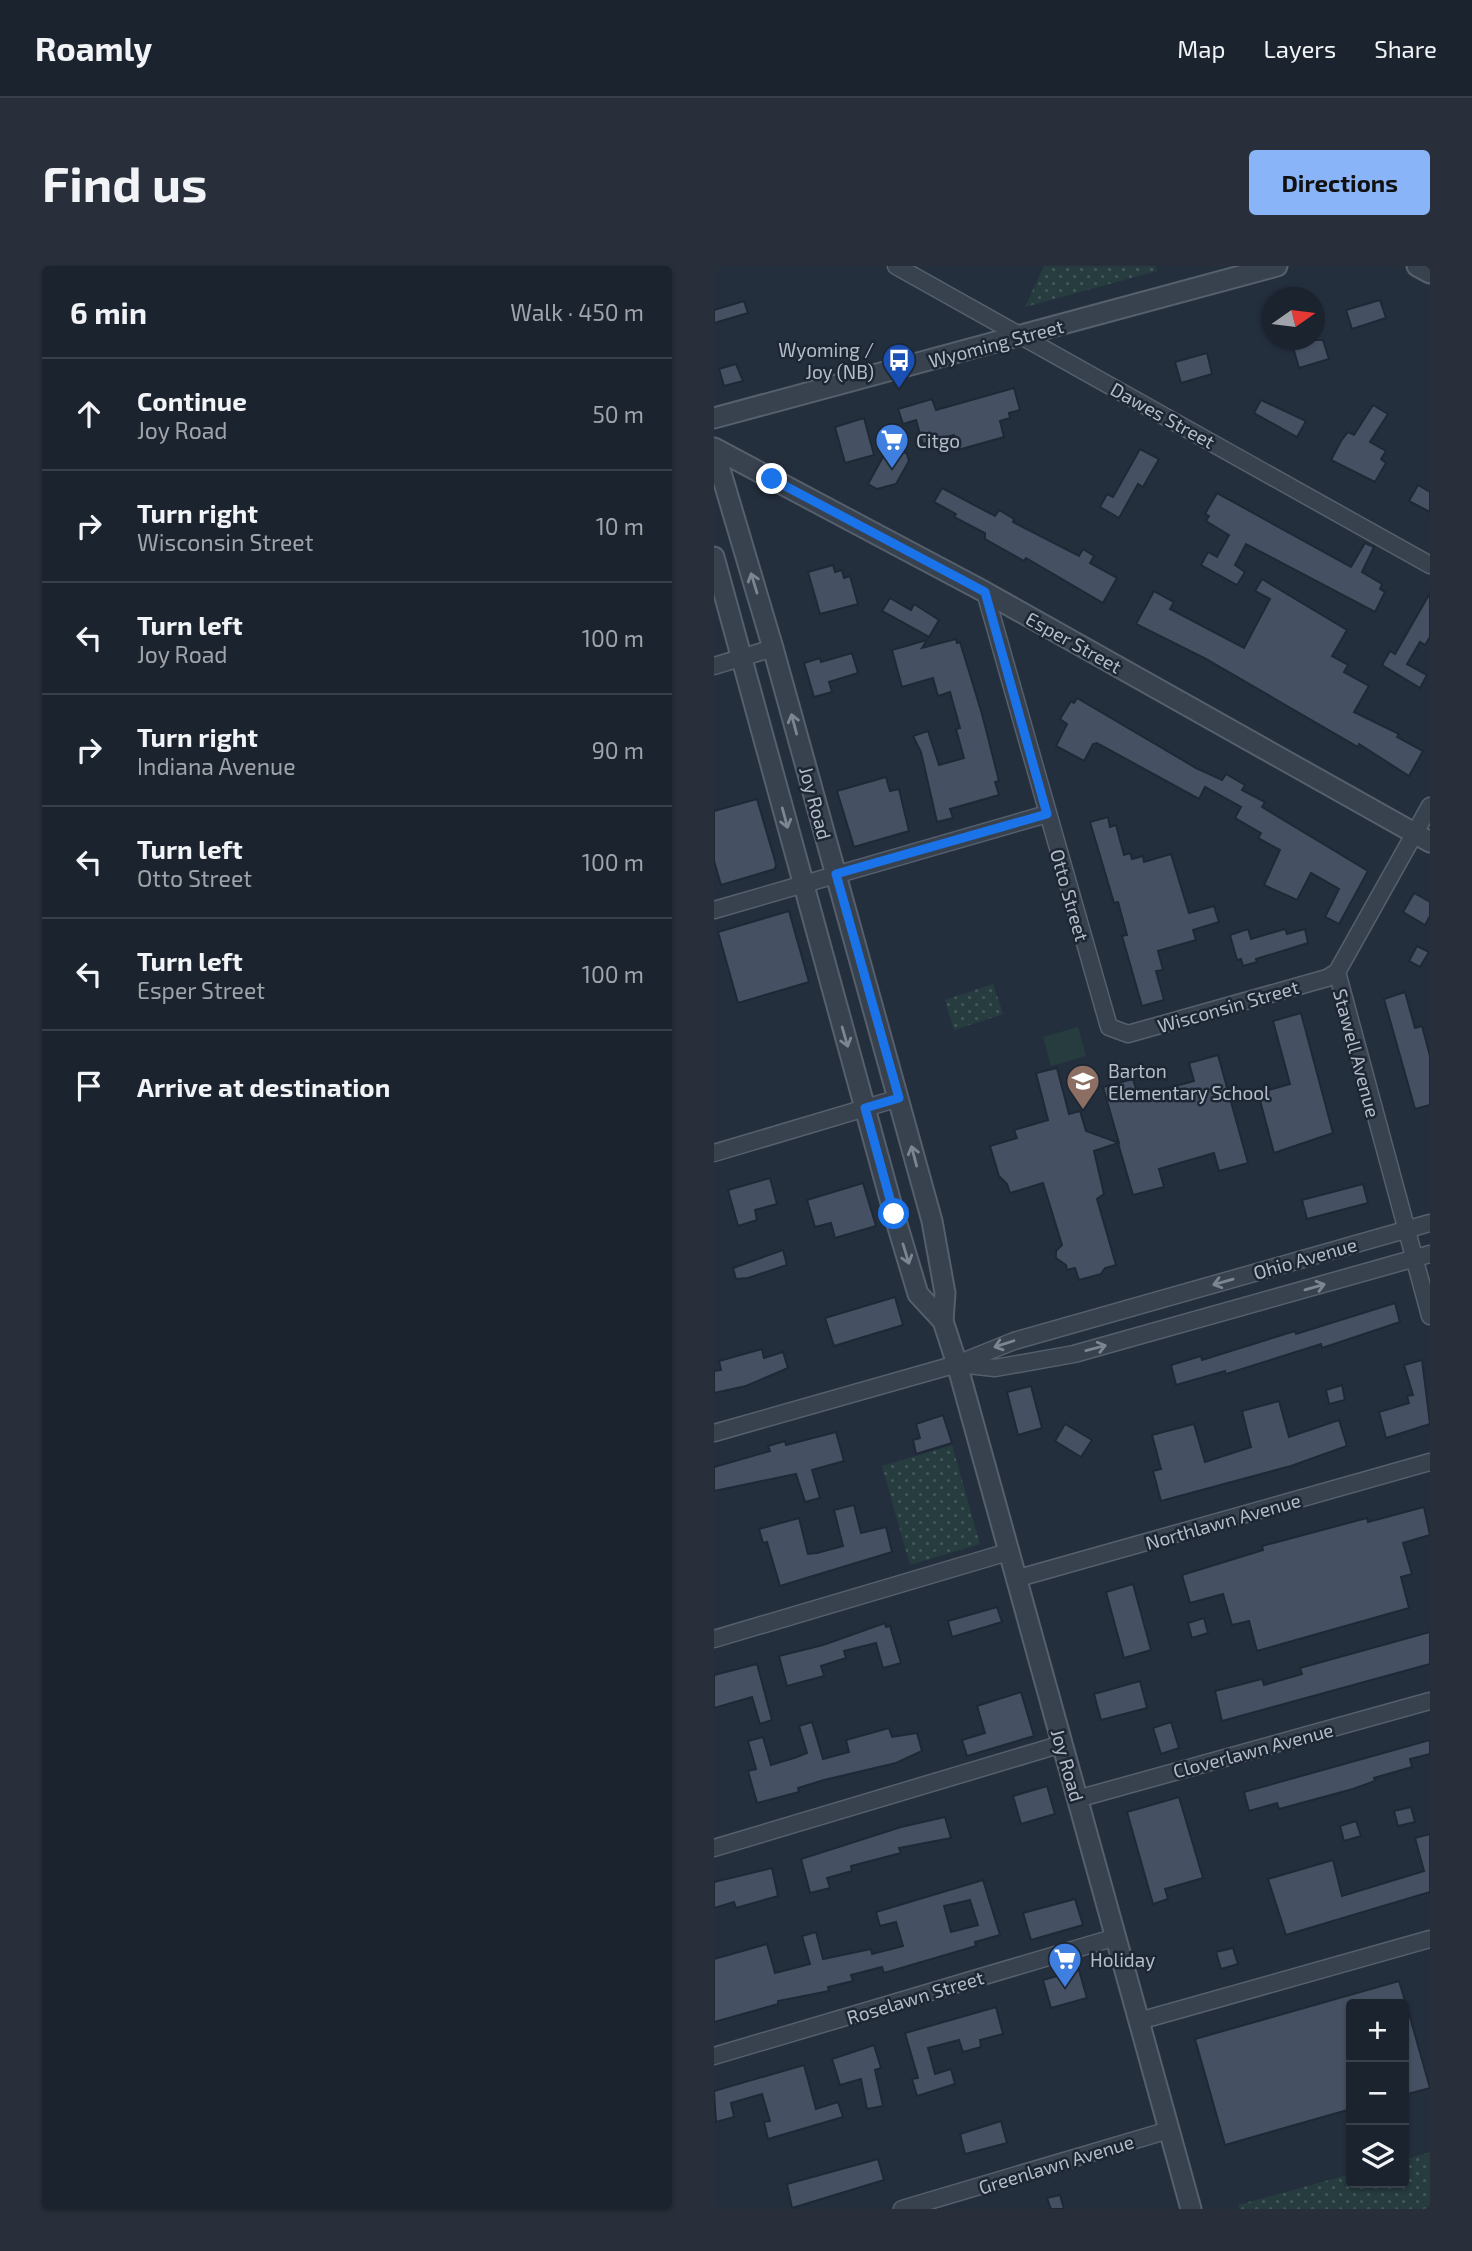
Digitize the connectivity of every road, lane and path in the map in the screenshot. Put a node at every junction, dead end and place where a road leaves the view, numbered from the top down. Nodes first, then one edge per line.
1 (897, 266) edge
2 (1277, 266) edge
3 (1417, 266) edge
4 (1430, 273) edge
5 (1023, 337) junction
6 (714, 418) edge
7 (714, 448) edge
8 (722, 506) edge
9 (714, 557) edge
10 (1430, 565) edge
11 (985, 592) junction
12 (773, 648) junction
13 (743, 657) junction
14 (714, 666) edge
15 (1430, 806) edge
16 (1047, 814) junction
17 (1422, 837) edge
18 (836, 874) junction
19 (802, 884) junction
20 (714, 910) edge
21 (1337, 972) junction
22 (1117, 1032) joint
23 (899, 1098) junction
24 (865, 1108) junction
25 (714, 1153) edge
26 (1430, 1223) edge
27 (1406, 1229) junction
28 (1430, 1254) edge
29 (1413, 1258) junction
30 (1181, 1293) junction
31 (1430, 1316) edge
32 (943, 1321) junction
33 (1189, 1322) junction
34 (957, 1364) junction
35 (714, 1433) edge
36 (1430, 1462) edge
37 (1008, 1552) junction
38 (1015, 1578) junction
39 (714, 1639) edge
40 (1430, 1701) edge
41 (1062, 1744) junction
42 (1077, 1799) junction
43 (714, 1848) edge
44 (1116, 1937) junction
45 (1430, 1939) edge
46 (1139, 2021) junction
47 (714, 2056) edge
48 (1169, 2130) junction
49 (902, 2209) edge
50 (1191, 2209) edge

1 - 5 street, Dawes Street
2 - 5 street, Wyoming Street
3 - 4 street
5 - 6 street, Wyoming Street
5 - 10 street, Dawes Street
7 - 8 street, Joy Road
7 - 11 street, Esper Street
12 -> 8 street, Joy Road
9 - 13 street, Joy Road
11 - 16 street, Otto Street
11 - 17 street, Esper Street
12 - 13 street
18 -> 12 street, Joy Road
13 - 14 street
13 -> 19 street, Joy Road
15 - 17 street, Stawell Avenue
16 - 18 street
16 - 22 street, Otto Street
17 - 21 street, Stawell Avenue
18 - 19 street
18 - 23 street, Joy Road
19 - 20 street
19 -> 24 street, Joy Road
21 - 22 street, Wisconsin Street
21 - 27 street, Stawell Avenue
23 - 24 street
32 -> 23 street, Joy Road
24 - 25 street
24 -> 32 street, Joy Road
26 - 27 street, Ohio Avenue
27 - 29 street, Stawell Avenue
27 -> 30 street, Ohio Avenue
28 - 29 street, Ohio Avenue
29 - 31 street, Stawell Avenue
33 -> 29 street, Ohio Avenue
30 - 33 street
30 -> 34 street, Ohio Avenue
32 - 34 street, Joy Road
34 -> 33 street, Ohio Avenue
34 - 35 street, Ohio Avenue
34 - 37 street, Joy Road
36 - 38 street, Northlawn Avenue
37 - 38 street, Joy Road
37 - 39 street
38 - 41 street, Joy Road
40 - 42 street, Cloverlawn Avenue
41 - 42 street, Joy Road
41 - 43 street
42 - 44 street, Joy Road
44 - 46 street, Joy Road
44 - 47 street, Roselawn Street
45 - 46 street
46 - 48 street, Joy Road
48 - 49 street, Greenlawn Avenue
48 - 50 street, Joy Road

